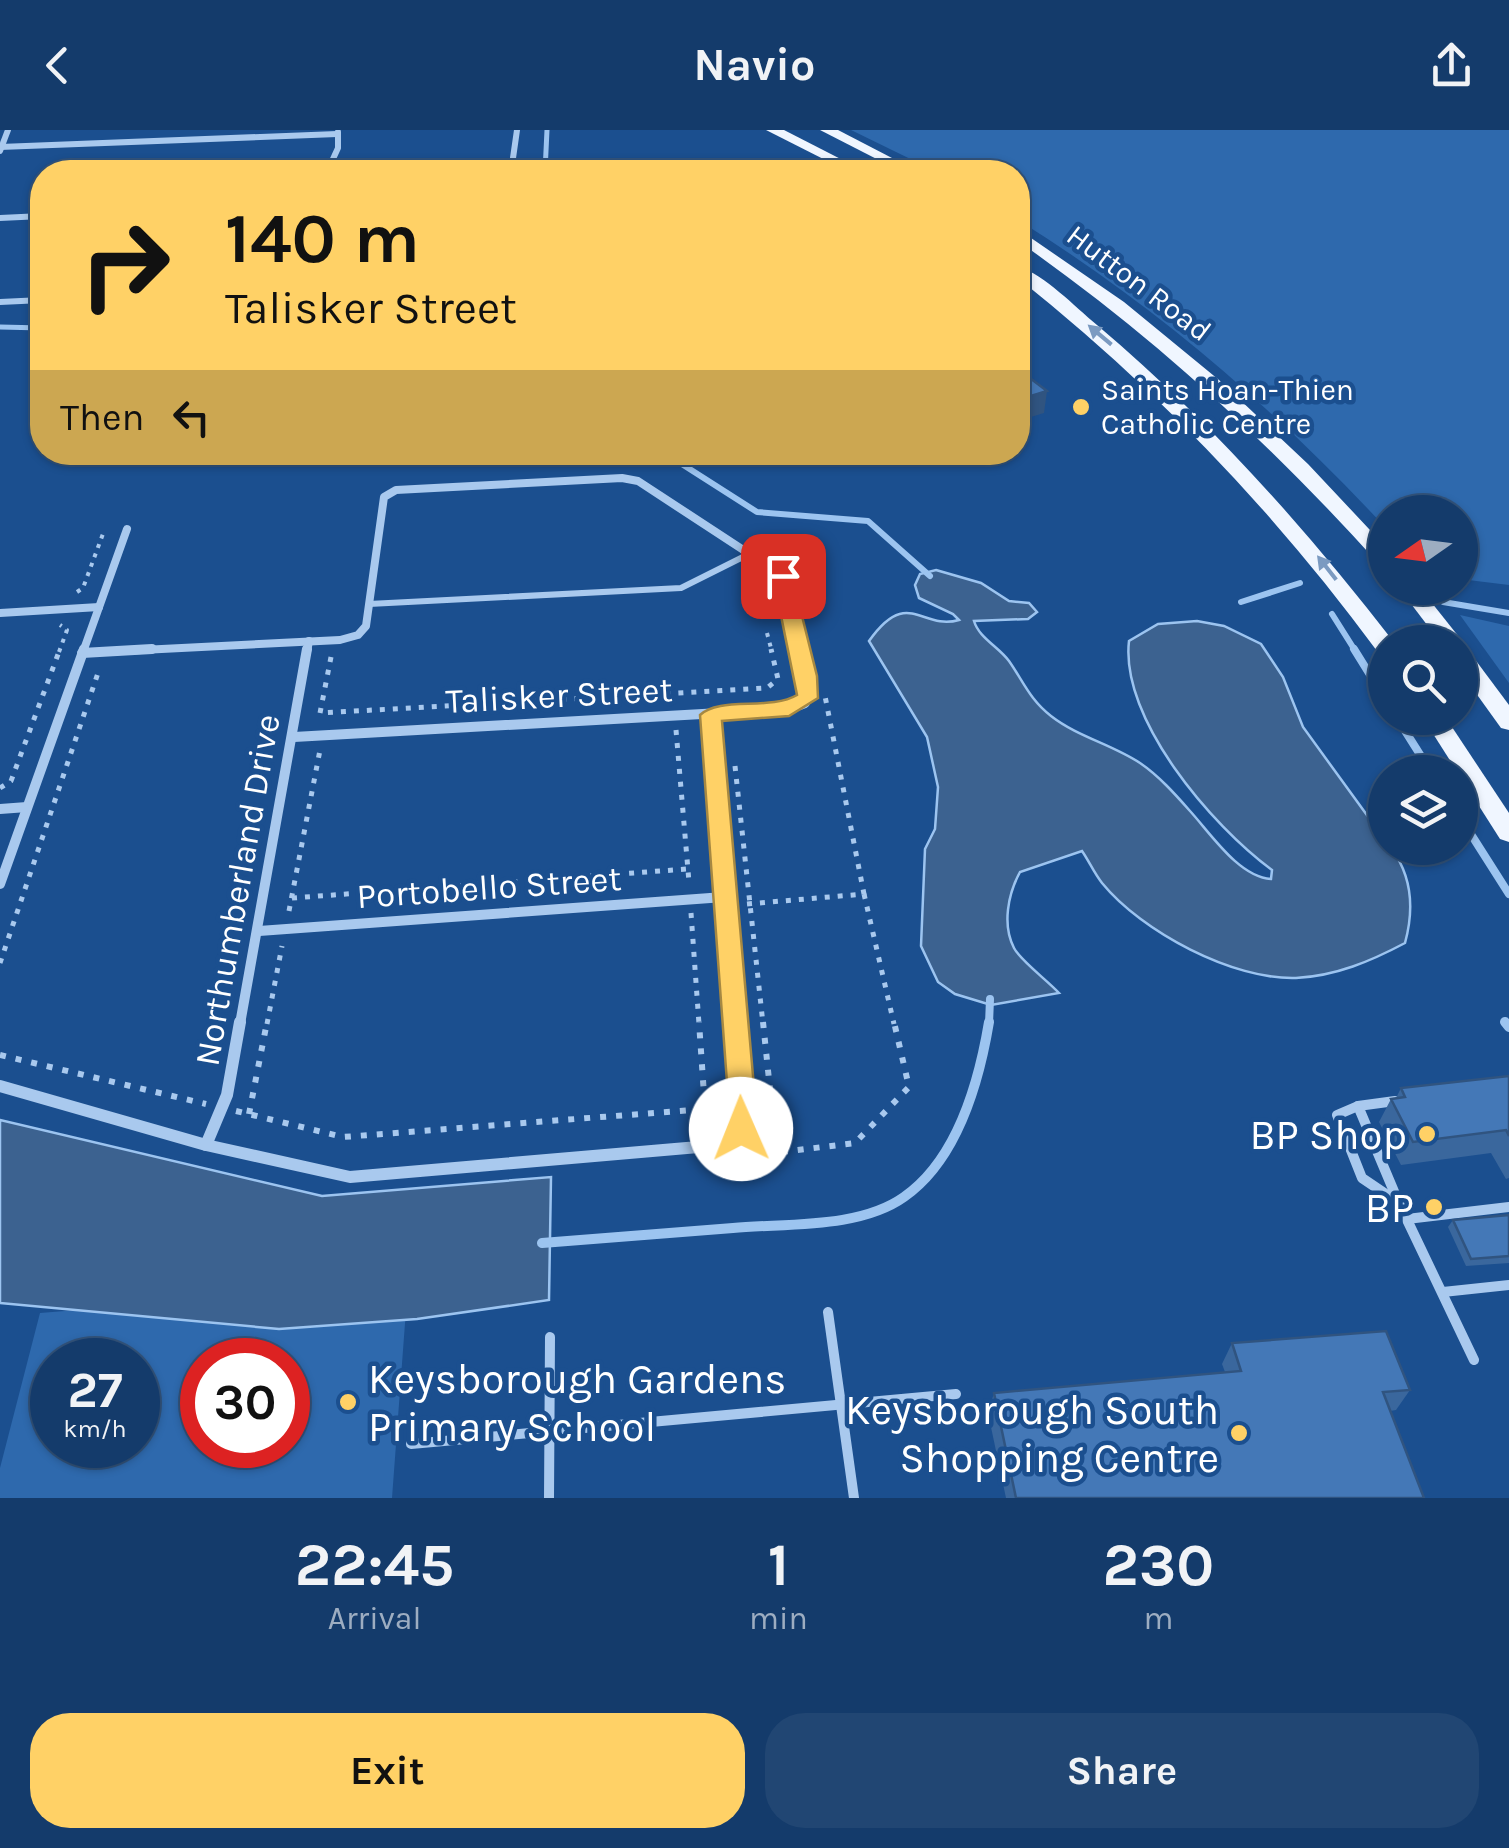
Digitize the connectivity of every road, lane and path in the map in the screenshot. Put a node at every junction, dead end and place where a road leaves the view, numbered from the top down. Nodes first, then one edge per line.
1 (517, 130) edge
2 (773, 130) edge
3 (827, 130) edge
4 (4, 131) edge
5 (333, 132) edge
6 (2, 147) edge
7 (331, 160) edge
8 (513, 160) edge
9 (834, 160) edge
10 (888, 160) edge
11 (30, 217) edge
12 (0, 218) edge
13 (1030, 243) edge
14 (1030, 281) edge
15 (30, 301) edge
16 (0, 302) edge
17 (1217, 386) junction
18 (1168, 394) junction
19 (126, 529) dead end
20 (104, 531) dead end
21 (1368, 540) edge
22 (752, 552) junction
23 (71, 595) dead end
24 (369, 604) junction
25 (1422, 605) edge
26 (99, 607) junction
27 (0, 613) edge
28 (58, 624) dead end
29 (1368, 625) edge
30 (1438, 625) edge
31 (767, 633) dead end
32 (309, 641) junction
33 (82, 653) junction
34 (331, 657) dead end
35 (99, 670) dead end
36 (806, 676) junction
37 (1478, 680) edge
38 (711, 720) junction
39 (1509, 722) edge
40 (657, 730) dead end
41 (676, 730) junction
42 (1445, 735) edge
43 (294, 737) junction
44 (320, 749) dead end
45 (734, 758) dead end
46 (0, 788) edge
47 (27, 807) junction
48 (0, 809) edge
49 (1509, 833) edge
50 (688, 869) junction
51 (0, 884) edge
52 (864, 894) junction
53 (292, 898) junction
54 (690, 900) junction
55 (724, 902) junction
56 (750, 904) junction
57 (286, 929) junction
58 (259, 931) junction
59 (0, 963) edge
60 (0, 1054) edge
61 (0, 1086) edge
62 (1411, 1099) edge
63 (1358, 1106) junction
64 (224, 1108) junction
65 (250, 1114) junction
66 (742, 1122) junction
67 (206, 1145) junction
68 (776, 1148) junction
69 (1399, 1203) junction
70 (1509, 1207) edge
71 (1407, 1218) junction
72 (1509, 1285) edge
73 (1443, 1292) junction
74 (828, 1312) dead end
75 (550, 1336) dead end
76 (1474, 1360) dead end
77 (956, 1394) dead end
78 (841, 1405) junction
79 (550, 1432) junction
80 (410, 1444) dead end
81 (549, 1498) edge
82 (854, 1498) edge

1 - 8 street
2 - 9 main road
3 - 10 main road
4 - 6 street
5 - 6 street
5 - 7 street
11 - 12 street
13 - 17 main road, Hutton Road
18 -> 14 main road, Hutton Road
15 - 16 street
17 - 18 main road
17 - 21 main road, Hutton Road
29 -> 18 main road, Hutton Road
19 - 26 street
20 - 23 path
22 - 24 lane
22 - 24 street
22 - 36 street
24 - 32 street
25 - 30 main road
26 - 27 street
26 - 33 street
28 - 46 path
31 - 34 path
32 - 33 street
32 - 43 street, Northumberland Drive
33 - 47 street
35 - 59 path
36 - 38 street, Talisker Street
36 - 52 path
37 - 39 main road
38 - 41 path
38 - 43 street, Talisker Street
38 - 55 street
40 - 41 path
41 - 50 path
42 - 49 main road
43 - 58 street, Northumberland Drive
44 - 53 path
45 - 56 path
47 - 48 street
47 - 51 street
50 - 53 path
50 - 54 path
52 - 56 path
52 - 68 path
53 - 57 path
54 - 55 street, Portobello Street
54 - 57 street, Portobello Street
54 - 65 path
55 - 56 path
55 - 66 street
56 - 68 path
57 - 58 street, Portobello Street
57 - 65 path
58 - 64 street, Northumberland Drive
60 - 64 path
61 - 67 street
62 - 63 lane
63 - 69 lane
63 - 69 lane
64 - 65 path
64 - 67 street, Northumberland Drive
66 - 67 street
66 - 68 path
69 - 71 lane
70 - 71 lane
71 - 73 lane
72 - 73 lane
73 - 76 lane
74 - 78 lane
75 - 79 lane
77 - 78 lane
78 - 79 lane
78 - 82 lane
79 - 80 lane
79 - 81 lane

